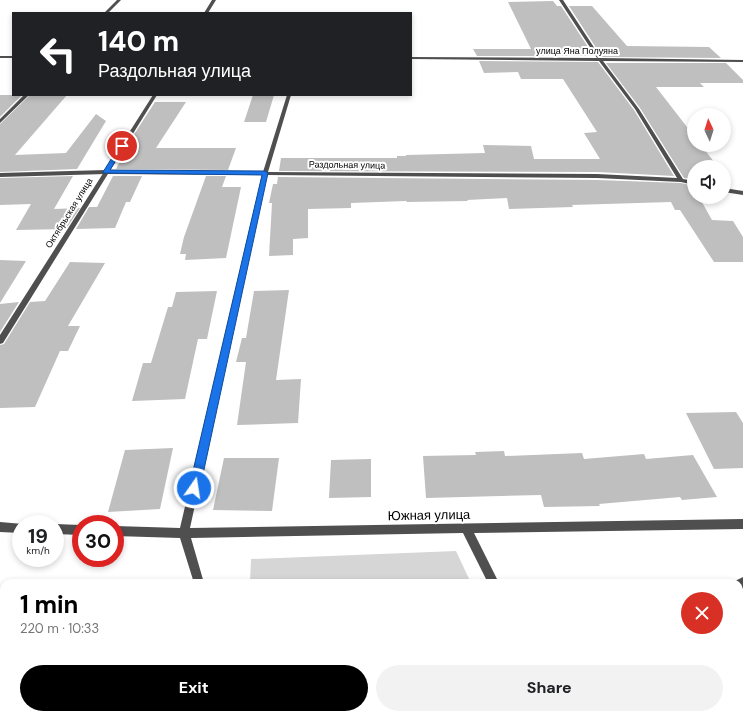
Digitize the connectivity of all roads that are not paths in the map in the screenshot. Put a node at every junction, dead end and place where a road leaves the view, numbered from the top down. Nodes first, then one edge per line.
1 (118, 0) edge
2 (214, 0) edge
3 (560, 0) edge
4 (107, 12) edge
5 (207, 12) edge
6 (0, 57) edge
7 (12, 57) edge
8 (412, 58) edge
9 (600, 60) junction
10 (743, 61) edge
11 (26, 96) edge
12 (154, 96) edge
13 (289, 96) edge
14 (0, 122) edge
15 (106, 172) junction
16 (265, 173) junction
17 (0, 175) edge
18 (681, 180) junction
19 (687, 181) edge
20 (731, 191) edge
21 (743, 194) edge
22 (0, 341) edge
23 (743, 524) edge
24 (0, 527) edge
25 (12, 528) edge
26 (466, 529) junction
27 (124, 531) edge
28 (184, 533) junction
29 (198, 579) edge
30 (492, 579) edge

1 - 4 street
2 - 5 street
3 - 9 street
6 - 7 street
8 - 9 street, улица Яна Полуяна
9 - 10 street, улица Яна Полуяна
9 - 18 street
11 - 14 street
12 - 15 street, Октябрьская улица
13 - 16 street
15 - 16 street, Раздольная улица
15 - 17 street, Раздольная улица
15 - 22 street, Октябрьская улица
16 - 18 street, Раздольная улица
16 - 28 street
18 - 19 street, Раздольная улица
20 - 21 street
23 - 26 street, Южная улица
24 - 25 street
26 - 28 street, Южная улица
26 - 30 street
27 - 28 street, Южная улица
28 - 29 street

